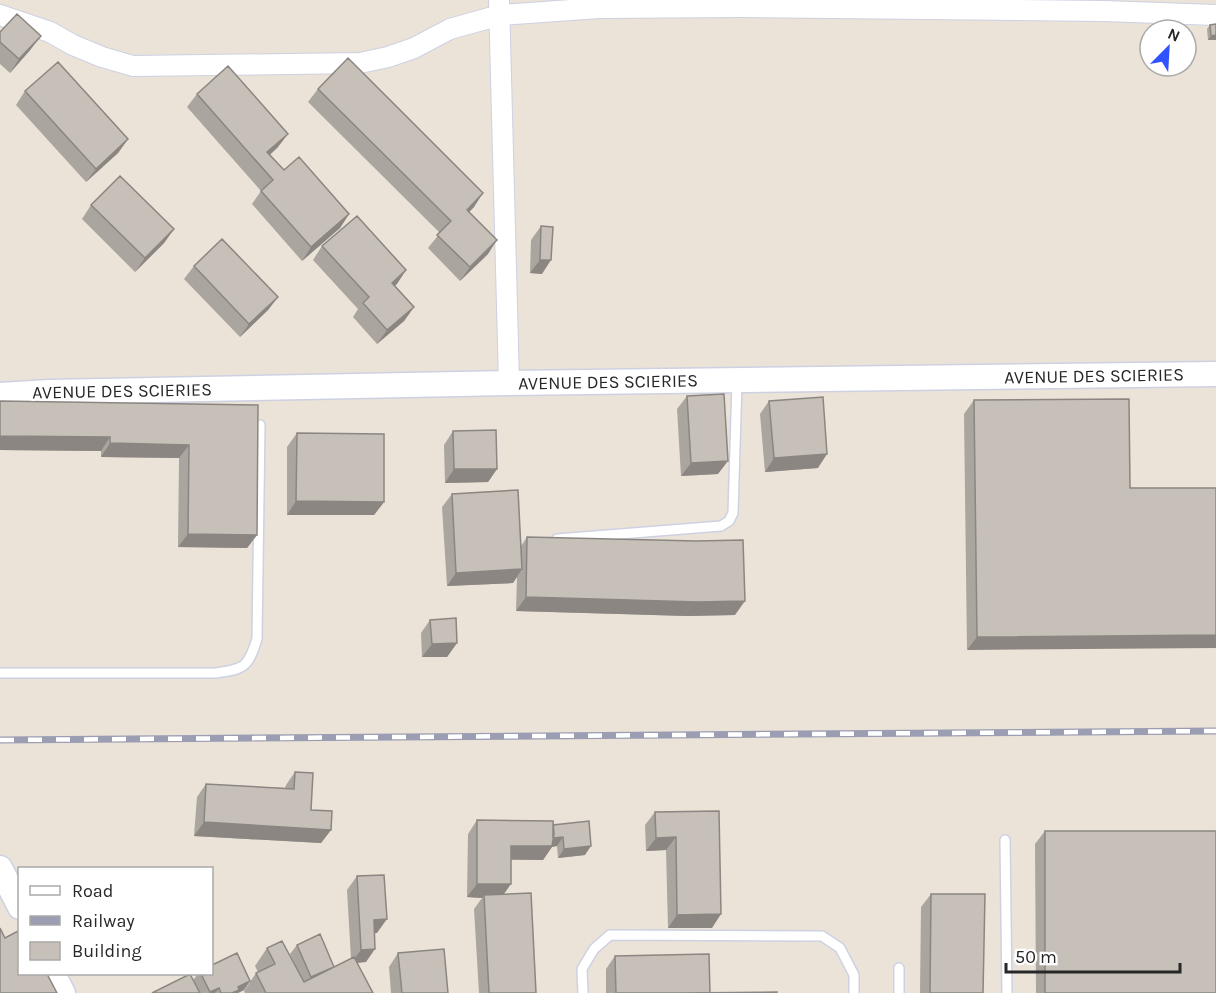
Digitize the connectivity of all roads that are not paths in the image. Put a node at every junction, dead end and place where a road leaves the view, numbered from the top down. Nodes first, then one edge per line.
1 (742, 3) edge
2 (976, 5) edge
3 (1104, 6) edge
4 (500, 7) edge
5 (0, 15) edge
6 (1216, 15) edge
7 (1216, 374) edge
8 (737, 380) junction
9 (0, 383) edge
10 (509, 383) junction
11 (48, 392) junction
12 (0, 395) edge
13 (260, 425) edge
14 (549, 539) edge
15 (0, 673) edge
16 (1005, 840) dead end
17 (0, 867) edge
18 (18, 902) edge
19 (898, 968) dead end
20 (54, 975) edge
21 (63, 993) edge
22 (583, 993) edge
23 (854, 993) edge
24 (899, 993) edge
25 (1007, 993) edge

1 - 2 street
1 - 4 street
2 - 3 street
3 - 6 street
4 - 5 street
4 - 10 street
7 - 8 street, AVENUE DES SCIERIES
8 - 10 street, AVENUE DES SCIERIES
8 - 14 lane
9 - 11 street
10 - 11 street, AVENUE DES SCIERIES
11 - 12 street, AVENUE DES SCIERIES
13 - 15 lane
16 - 25 lane
17 - 18 street
19 - 24 lane
20 - 21 street
22 - 23 lane

